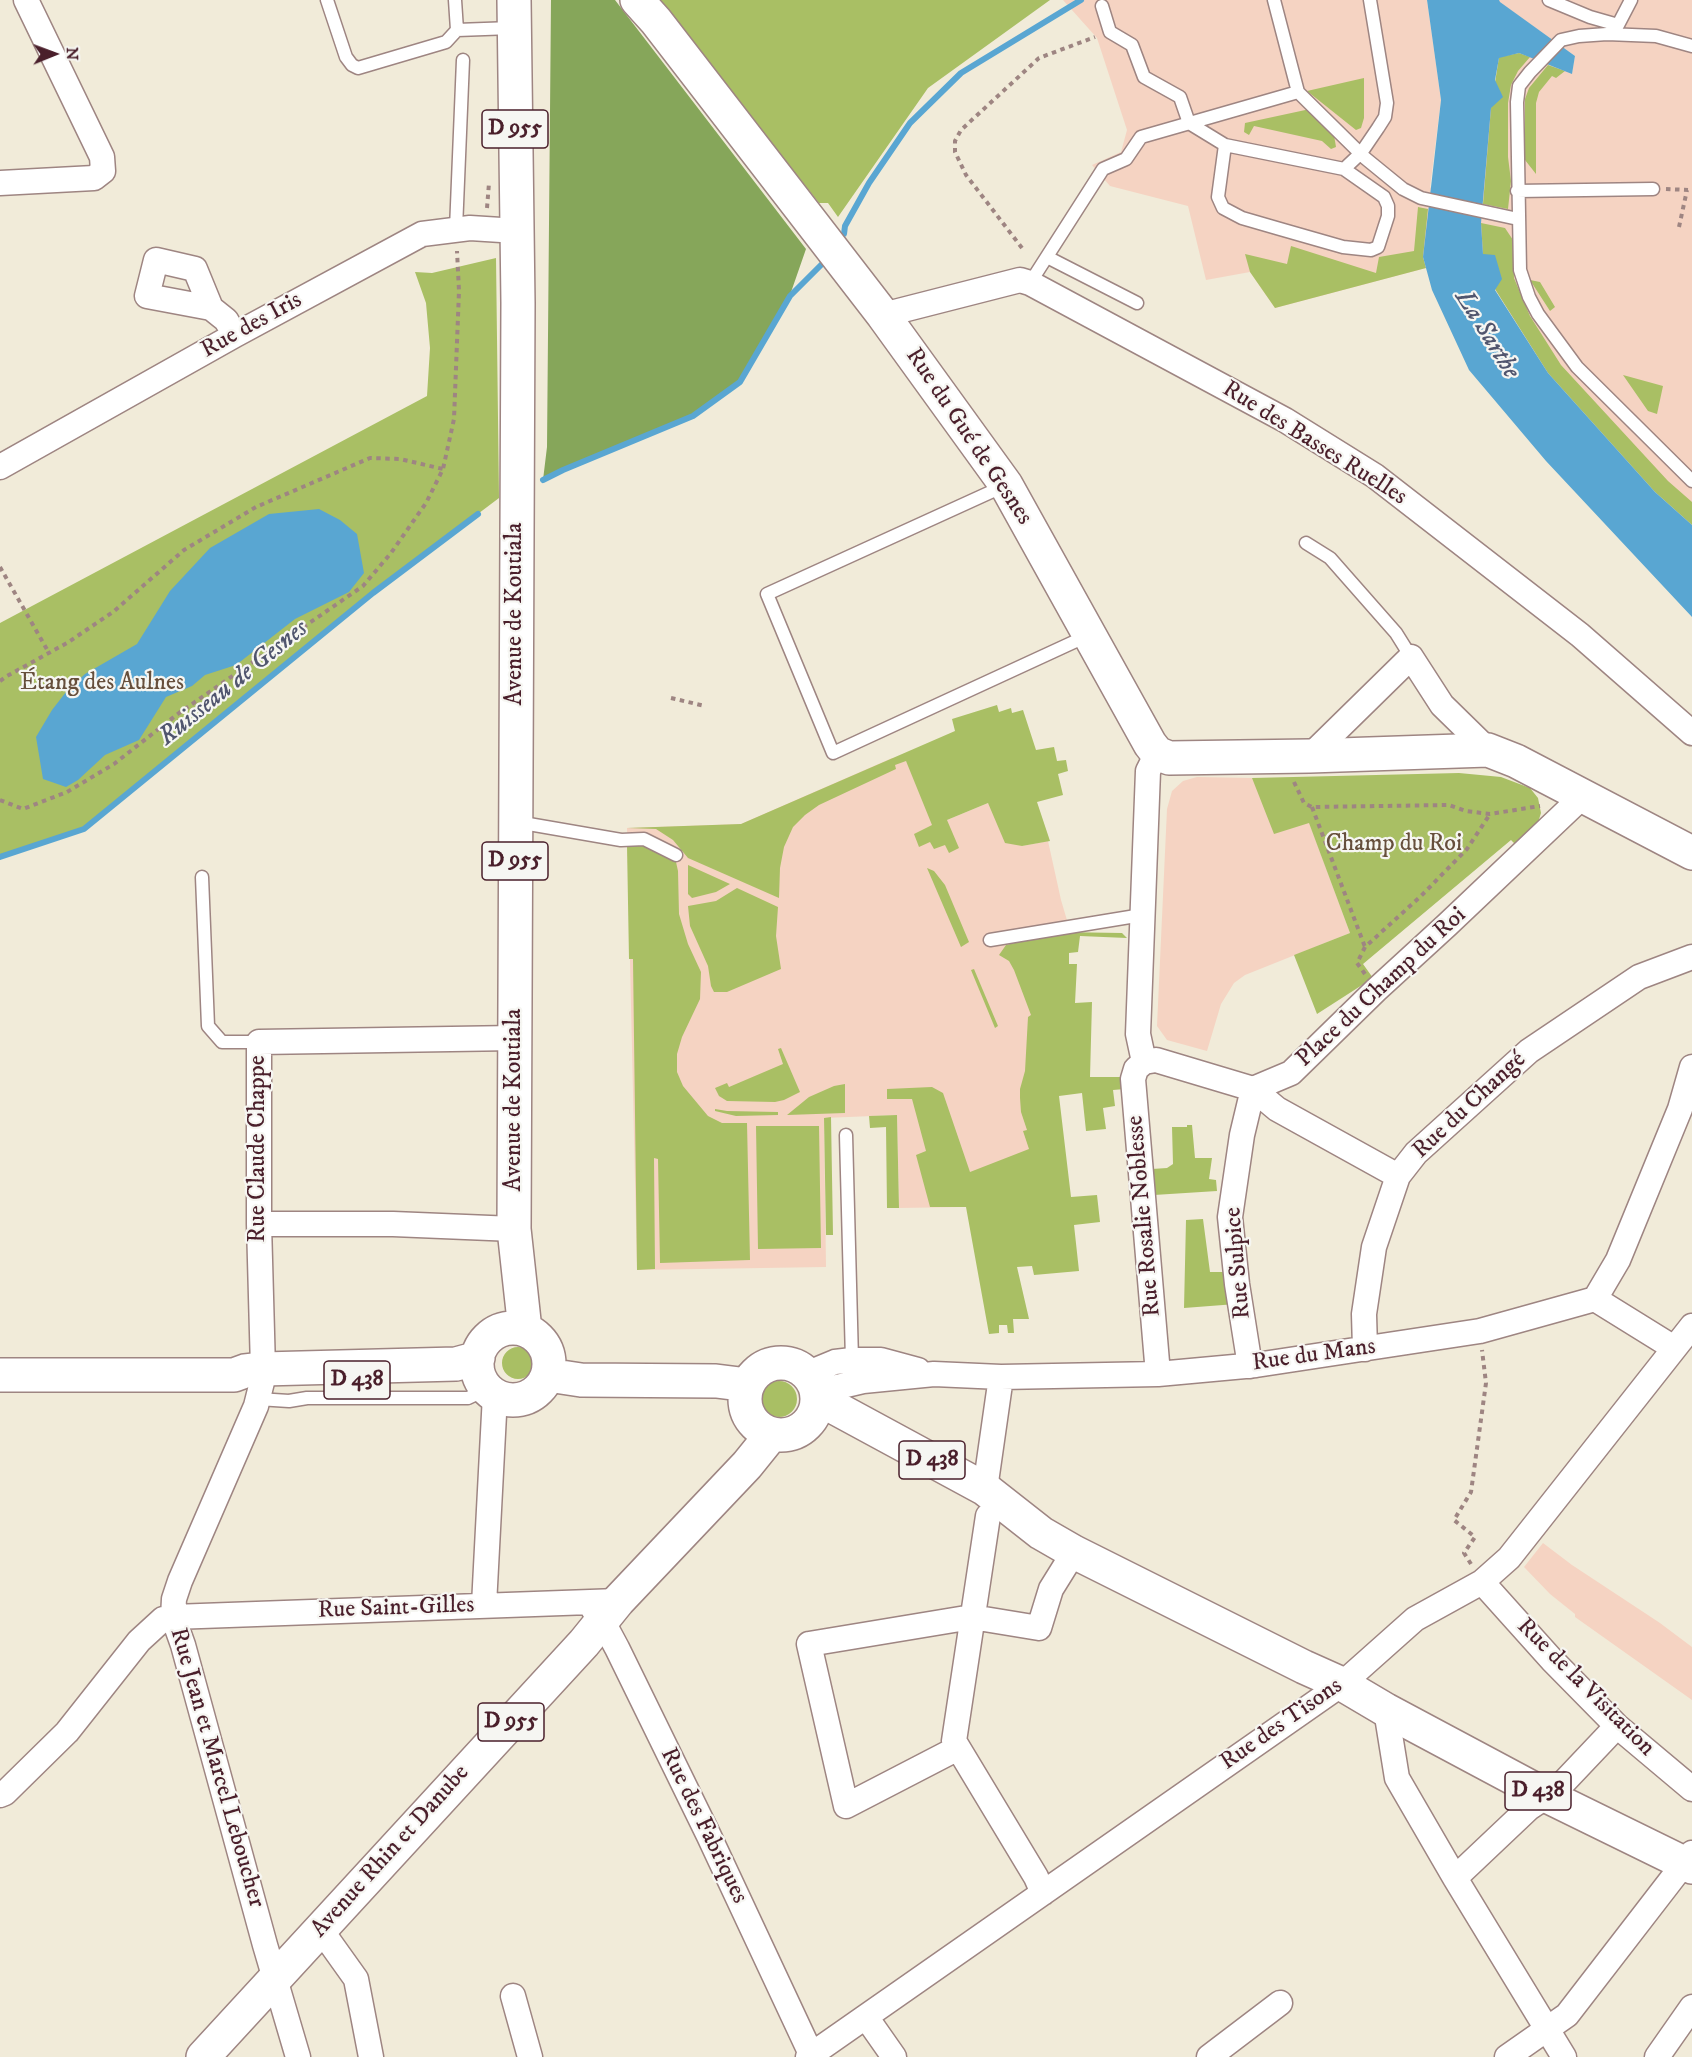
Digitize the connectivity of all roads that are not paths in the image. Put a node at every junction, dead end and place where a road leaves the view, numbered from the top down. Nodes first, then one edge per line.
1 (26, 0) edge
2 (327, 0) edge
3 (454, 0) edge
4 (637, 0) edge
5 (1274, 0) edge
6 (1370, 0) edge
7 (1550, 0) edge
8 (1631, 0) edge
9 (1102, 6) dead end
10 (514, 14) edge
11 (457, 30) junction
12 (1692, 46) edge
13 (463, 60) dead end
14 (1298, 92) junction
15 (1189, 123) junction
16 (1225, 145) junction
17 (1361, 153) junction
18 (1344, 169) junction
19 (0, 183) edge
20 (1653, 189) dead end
21 (1517, 191) junction
22 (1518, 219) junction
23 (456, 230) junction
24 (517, 231) junction
25 (1047, 257) junction
26 (1030, 283) junction
27 (1137, 303) dead end
28 (211, 308) dead end
29 (883, 315) junction
30 (235, 335) junction
31 (0, 467) edge
32 (1692, 481) edge
33 (1006, 485) junction
34 (1306, 543) dead end
35 (1090, 634) junction
36 (1412, 657) junction
37 (1692, 734) edge
38 (1488, 750) junction
39 (1157, 753) junction
40 (1300, 756) junction
41 (1575, 805) junction
42 (515, 822) junction
43 (1692, 853) edge
44 (676, 855) dead end
45 (202, 877) dead end
46 (1142, 915) junction
47 (990, 940) dead end
48 (1692, 957) edge
49 (515, 1038) junction
50 (259, 1042) junction
51 (1144, 1062) junction
52 (1692, 1067) edge
53 (1253, 1089) junction
54 (1686, 1114) edge
55 (846, 1135) dead end
56 (1398, 1176) junction
57 (259, 1224) junction
58 (514, 1229) junction
59 (1595, 1299) junction
60 (1692, 1326) edge
61 (511, 1331) junction
62 (1674, 1348) junction
63 (1365, 1349) junction
64 (852, 1360) junction
65 (1250, 1366) junction
66 (934, 1374) junction
67 (1158, 1374) junction
68 (0, 1375) edge
69 (548, 1375) junction
70 (1001, 1377) junction
71 (485, 1380) junction
72 (254, 1381) junction
73 (748, 1385) junction
74 (812, 1396) junction
75 (772, 1434) junction
76 (986, 1502) junction
77 (1074, 1551) junction
78 (1482, 1582) junction
79 (484, 1605) junction
80 (602, 1608) junction
81 (173, 1617) junction
82 (972, 1617) junction
83 (1342, 1684) junction
84 (1386, 1710) junction
85 (1617, 1726) junction
86 (958, 1748) junction
87 (1692, 1789) edge
88 (0, 1796) edge
89 (1547, 1797) junction
90 (1690, 1861) edge
91 (1455, 1878) junction
92 (1043, 1893) junction
93 (321, 1930) junction
94 (275, 1981) junction
95 (513, 1996) dead end
96 (1280, 2003) dead end
97 (1692, 2007) edge
98 (866, 2017) junction
99 (1548, 2029) junction
100 (1233, 2049) edge
101 (809, 2056) edge
102 (203, 2057) edge
103 (298, 2057) edge
104 (371, 2057) edge
105 (530, 2057) edge
106 (894, 2057) edge
107 (1209, 2057) edge
108 (1507, 2057) edge
109 (1563, 2057) edge
110 (1657, 2057) edge

1 - 19 street
2 - 11 lane
3 - 11 lane
4 - 29 main road, Rue du Gué de Gesnes
5 - 14 lane
6 - 17 lane
7 - 8 lane
9 - 15 lane
10 - 11 lane
10 - 24 main road, Avenue de Koutiala / D 955
12 - 21 lane
13 - 23 lane
14 - 15 lane
14 - 17 lane
15 - 16 lane
15 - 25 lane
16 - 18 lane
16 - 18 lane
17 - 18 lane
17 - 22 lane
20 - 21 lane
21 - 22 lane
22 - 32 lane
23 - 24 street, Rue des Iris
23 - 30 street, Rue des Iris
24 - 42 main road, Avenue de Koutiala / D 955
25 - 26 lane
25 - 27 lane
26 - 29 street
26 - 37 street, Rue des Basses Ruelles
28 - 30 street
29 - 33 main road, Rue du Gué de Gesnes
30 - 31 street, Rue des Iris
33 - 35 main road, Rue du Gué de Gesnes
33 - 35 lane
34 - 36 lane
35 - 39 main road, Rue du Gué de Gesnes
36 - 38 street
36 - 40 street
38 - 40 main road
38 - 41 main road
39 - 40 main road
39 - 46 street
41 - 43 main road
41 - 53 street, Place du Champ du Roi
42 - 44 lane
42 - 49 main road, Avenue de Koutiala / D 955
45 - 50 lane
46 - 47 lane
46 - 51 street
48 - 56 street, Rue du Changé
49 - 50 street, Rue Claude Chappe
49 - 58 main road, Avenue de Koutiala / D 955
50 - 57 street, Rue Claude Chappe
51 - 53 street
51 - 67 street, Rue Rosalie Noblesse
52 - 54 street
53 - 56 street, Rue du Changé
53 - 65 street, Rue Sulpice
54 - 59 street
55 - 64 lane
56 - 63 street
57 - 58 street
57 - 72 street, Rue Claude Chappe
58 - 61 main road, Avenue de Koutiala / D 955
59 - 62 street
59 - 63 street, Rue du Mans
60 - 62 street, Rue des Tisons
61 - 69 main road
61 - 71 main road
62 - 78 street, Rue des Tisons
63 - 65 street, Rue du Mans
64 - 66 street, Rue du Mans
64 - 74 street, Rue du Mans
65 - 67 street, Rue du Mans
66 - 70 street, Rue du Mans
66 - 74 street, Rue du Mans
67 - 70 street, Rue du Mans
68 - 72 main road, D 438
69 - 71 main road
69 - 73 main road
70 - 76 street
71 - 72 main road, D 438
71 - 79 street
72 - 81 street, Rue Jean et Marcel Leboucher
73 - 74 main road
73 - 75 main road
74 - 75 main road
74 - 76 main road, D 438
75 - 80 main road, Avenue Rhin et Danube / D 955
76 - 77 main road, D 438
76 - 82 street
77 - 82 street
77 - 83 main road, D 438
78 - 83 street, Rue des Tisons
78 - 85 street, Rue de la Visitation
79 - 80 street, Rue Saint-Gilles
79 - 81 street, Rue Saint-Gilles
80 - 93 main road, Avenue Rhin et Danube / D 955
80 - 101 street, Rue des Fabriques
81 - 88 street
81 - 94 street, Rue Jean et Marcel Leboucher
82 - 86 street
82 - 86 street
83 - 84 main road, D 438
83 - 92 street, Rue des Tisons
84 - 89 main road, D 438
84 - 91 street
85 - 87 street, Rue de la Visitation
85 - 89 street
86 - 92 street
89 - 90 main road, D 438
89 - 91 street
90 - 99 street
91 - 99 street
92 - 98 street, Rue des Tisons
93 - 94 main road, Avenue Rhin et Danube / D 955
93 - 104 street
94 - 102 main road, Avenue Rhin et Danube / D 955
94 - 103 street, Rue Jean et Marcel Leboucher
95 - 105 street
96 - 100 street
97 - 110 street
98 - 101 street, Rue des Tisons
98 - 106 street
99 - 108 street
99 - 109 street
100 - 107 street

